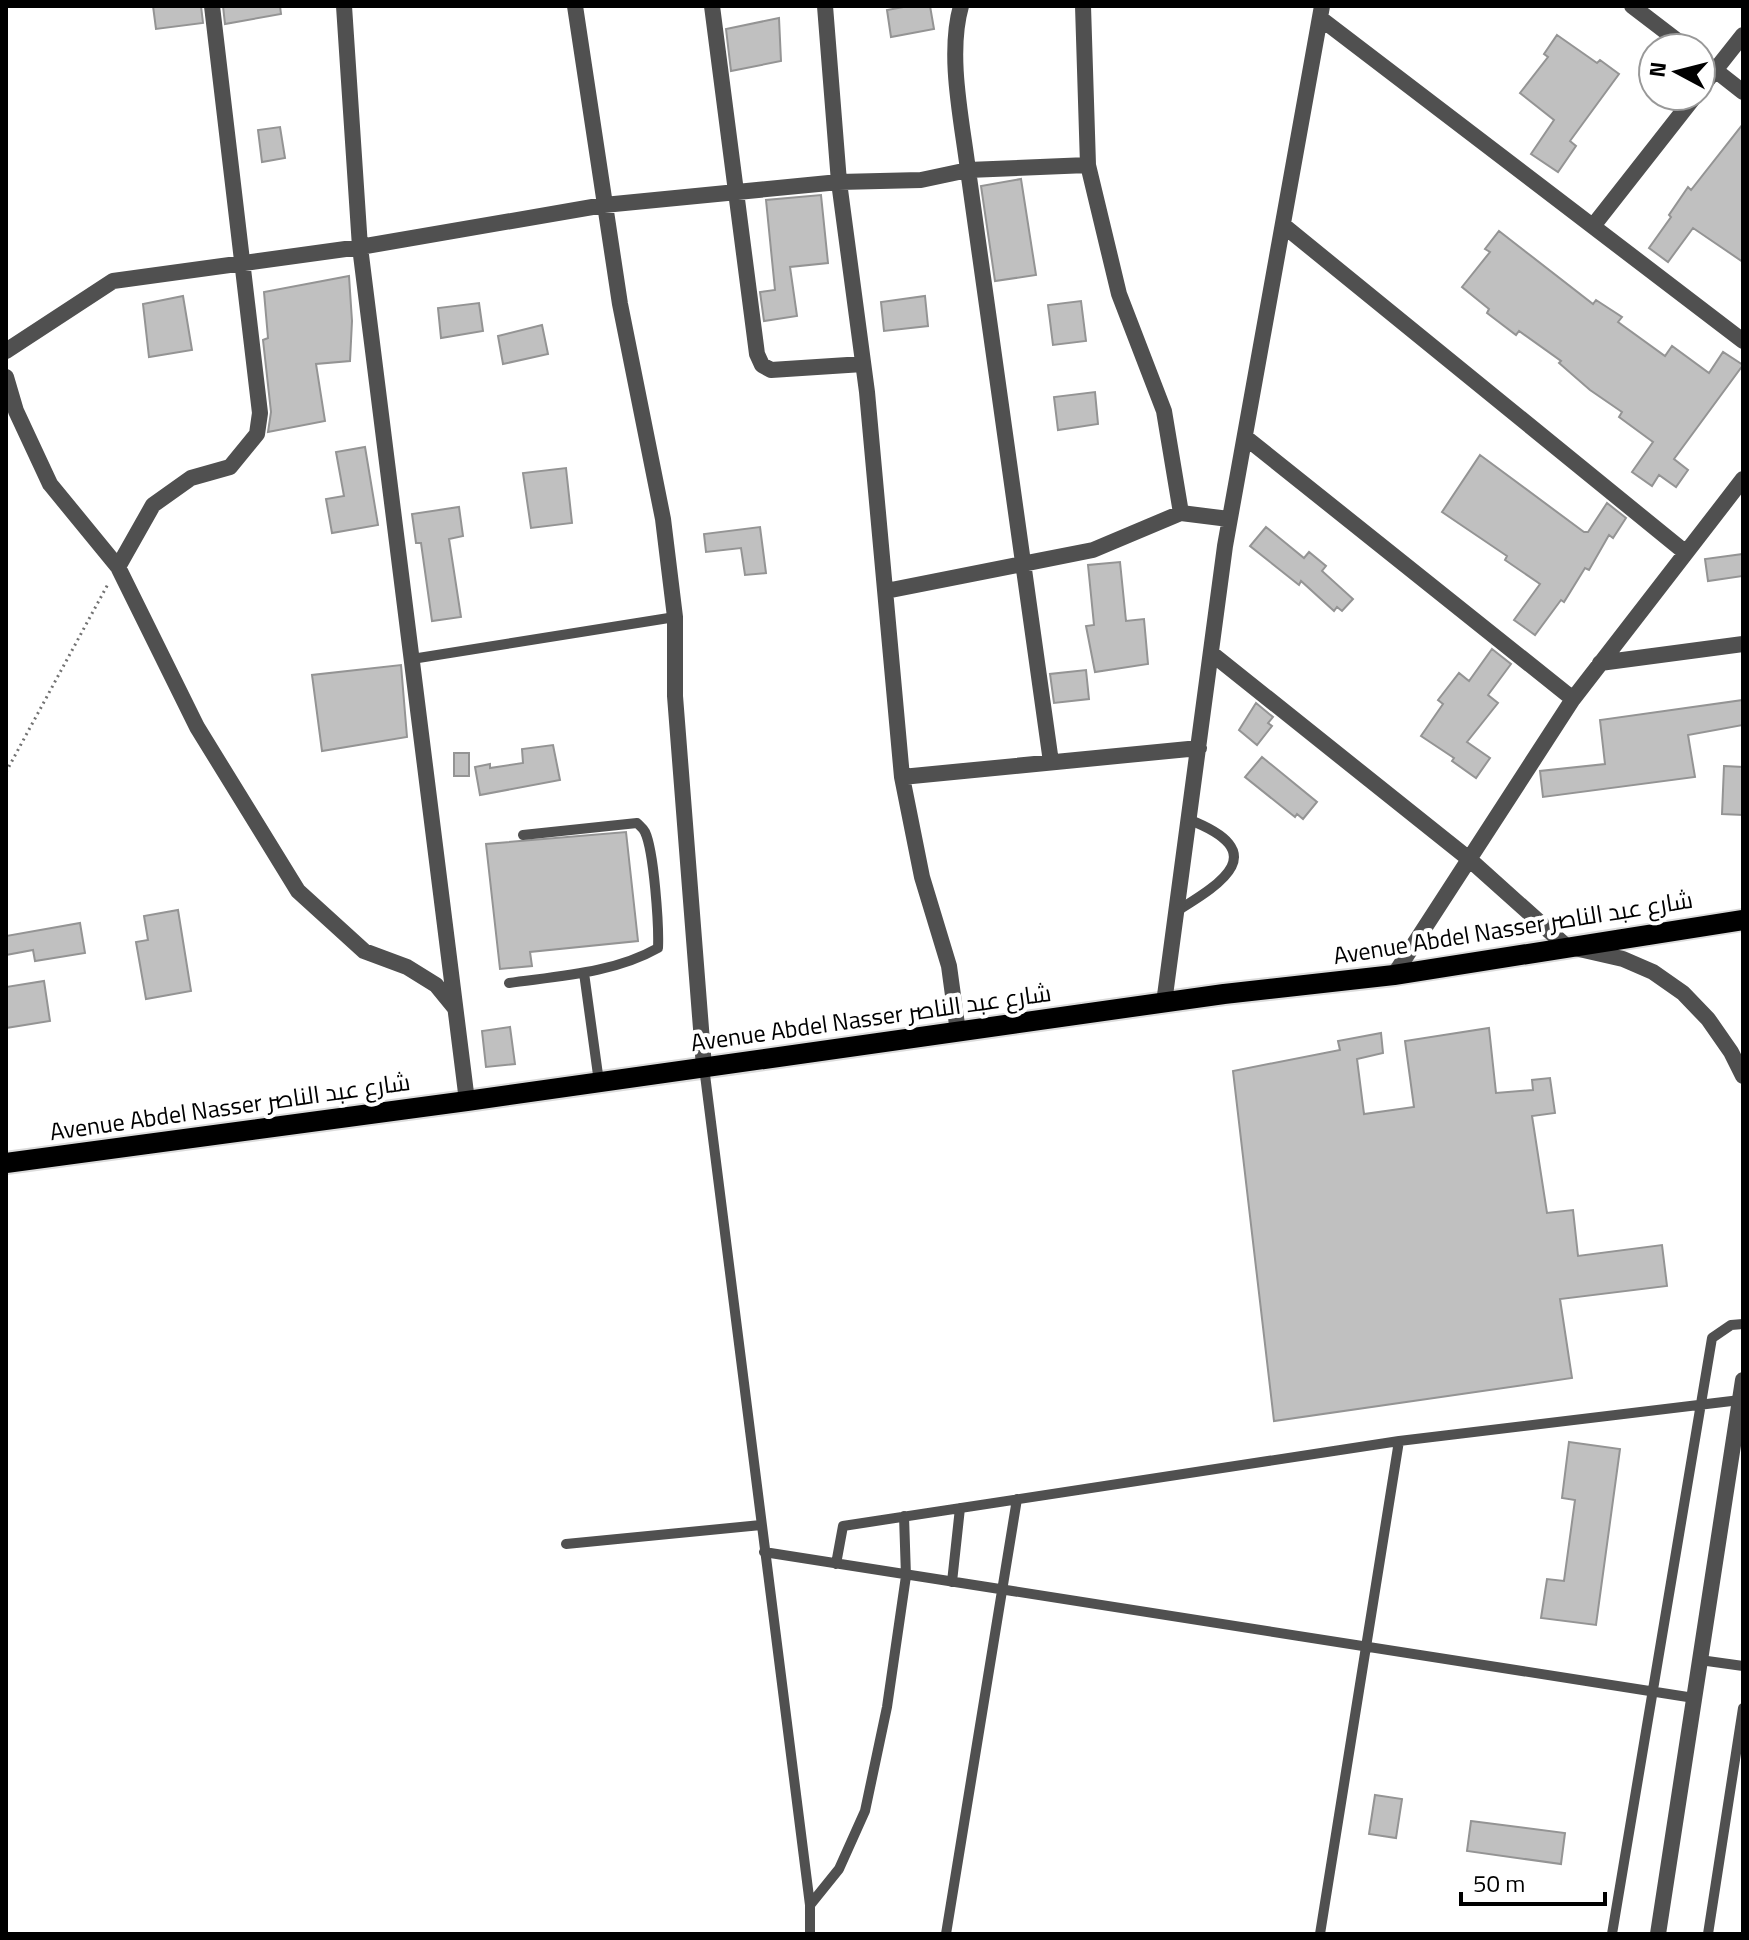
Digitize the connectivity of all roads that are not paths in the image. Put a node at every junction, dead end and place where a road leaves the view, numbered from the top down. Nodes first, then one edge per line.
1 (212, 6) edge
2 (344, 6) edge
3 (575, 6) edge
4 (712, 6) edge
5 (825, 6) edge
6 (961, 6) edge
7 (1083, 6) edge
8 (1632, 6) edge
9 (1321, 12) edge
10 (1666, 32) edge
11 (1743, 35) edge
12 (1717, 69) edge
13 (1717, 71) edge
14 (1743, 92) edge
15 (1682, 112) edge
16 (1088, 165) junction
17 (968, 170) junction
18 (839, 182) junction
19 (735, 194) junction
20 (604, 205) junction
21 (1283, 225) junction
22 (1593, 226) junction
23 (360, 247) junction
24 (242, 265) junction
25 (1743, 341) edge
26 (6, 351) edge
27 (863, 364) junction
28 (6, 377) edge
29 (1245, 437) junction
30 (1743, 479) edge
31 (1181, 513) junction
32 (1229, 519) junction
33 (1686, 553) junction
34 (1023, 564) junction
35 (118, 567) junction
36 (886, 591) junction
37 (675, 617) junction
38 (1743, 644) edge
39 (1211, 653) junction
40 (412, 659) junction
41 (1600, 663) junction
42 (1573, 699) junction
43 (1199, 748) junction
44 (1051, 762) junction
45 (902, 777) junction
46 (1190, 820) junction
47 (523, 835) dead end
48 (1469, 859) junction
49 (1177, 911) junction
50 (1743, 920) edge
51 (1566, 946) junction
52 (584, 973) junction
53 (1394, 975) junction
54 (509, 983) dead end
55 (1164, 1003) junction
56 (455, 1008) junction
57 (958, 1032) junction
58 (704, 1067) junction
59 (1743, 1076) edge
60 (599, 1082) junction
61 (467, 1101) junction
62 (6, 1163) edge
63 (1743, 1324) edge
64 (1743, 1380) edge
65 (1740, 1400) junction
66 (1702, 1405) junction
67 (1399, 1441) junction
68 (1017, 1499) junction
69 (960, 1508) junction
70 (904, 1516) junction
71 (761, 1525) junction
72 (566, 1544) dead end
73 (764, 1552) junction
74 (836, 1564) junction
75 (906, 1576) junction
76 (952, 1582) junction
77 (1002, 1590) junction
78 (1366, 1647) junction
79 (1700, 1660) junction
80 (1743, 1666) edge
81 (1651, 1692) junction
82 (1694, 1698) junction
83 (1743, 1708) edge
84 (810, 1905) junction
85 (810, 1934) edge
86 (946, 1934) edge
87 (1320, 1934) edge
88 (1612, 1934) edge
89 (1658, 1934) edge
90 (1708, 1934) edge

1 - 24 street
2 - 23 street
3 - 20 street
4 - 19 street
5 - 18 street
6 - 17 street
7 - 16 street
8 - 10 street
9 - 21 street
9 - 22 street
11 - 12 street
13 - 14 street
15 - 22 street
16 - 17 street
16 - 31 street
17 - 18 street
17 - 34 street
18 - 19 street
18 - 27 street
19 - 20 street
19 - 27 street
20 - 23 street
20 - 37 street
21 - 29 street
21 - 33 street
22 - 25 street
23 - 24 street
23 - 40 street
24 - 26 street
24 - 35 street
27 - 36 street
28 - 35 street
29 - 32 street
29 - 42 street
30 - 33 street
31 - 32 street
31 - 34 street
32 - 39 street
33 - 41 street
34 - 36 street
34 - 44 street
35 - 56 street
36 - 45 street
37 - 40 lane
37 - 58 street
38 - 41 street
39 - 43 street
39 - 48 street
40 - 56 street
41 - 42 street
42 - 48 street
43 - 44 street
43 - 46 street
44 - 45 street
45 - 57 street
46 - 49 street
46 - 49 lane
47 - 52 lane
48 - 51 street
48 - 53 street
49 - 55 street
50 - 51 main road, Avenue Abdel Nasser شارع عبد الناصر
51 - 53 main road, Avenue Abdel Nasser شارع عبد الناصر
51 - 59 street
52 - 54 lane
52 - 60 lane
53 - 55 main road, Avenue Abdel Nasser شارع عبد الناصر
55 - 57 main road, Avenue Abdel Nasser شارع عبد الناصر
56 - 61 street
57 - 58 main road, Avenue Abdel Nasser شارع عبد الناصر
58 - 60 main road, Avenue Abdel Nasser شارع عبد الناصر
58 - 71 lane
60 - 61 main road, Avenue Abdel Nasser شارع عبد الناصر
61 - 62 main road, Avenue Abdel Nasser شارع عبد الناصر
63 - 66 lane
64 - 65 street
65 - 66 lane
65 - 79 street
66 - 67 lane
66 - 81 lane
67 - 68 lane
67 - 78 lane
68 - 69 lane
68 - 77 lane
69 - 70 lane
69 - 76 lane
70 - 74 lane
70 - 75 lane
71 - 72 lane
71 - 73 lane
73 - 74 lane
73 - 84 lane
74 - 75 lane
75 - 76 lane
75 - 84 lane
76 - 77 lane
77 - 78 lane
77 - 86 lane
78 - 81 lane
78 - 87 lane
79 - 80 lane
79 - 82 street
81 - 82 lane
81 - 88 lane
82 - 89 street
83 - 90 lane
84 - 85 lane

